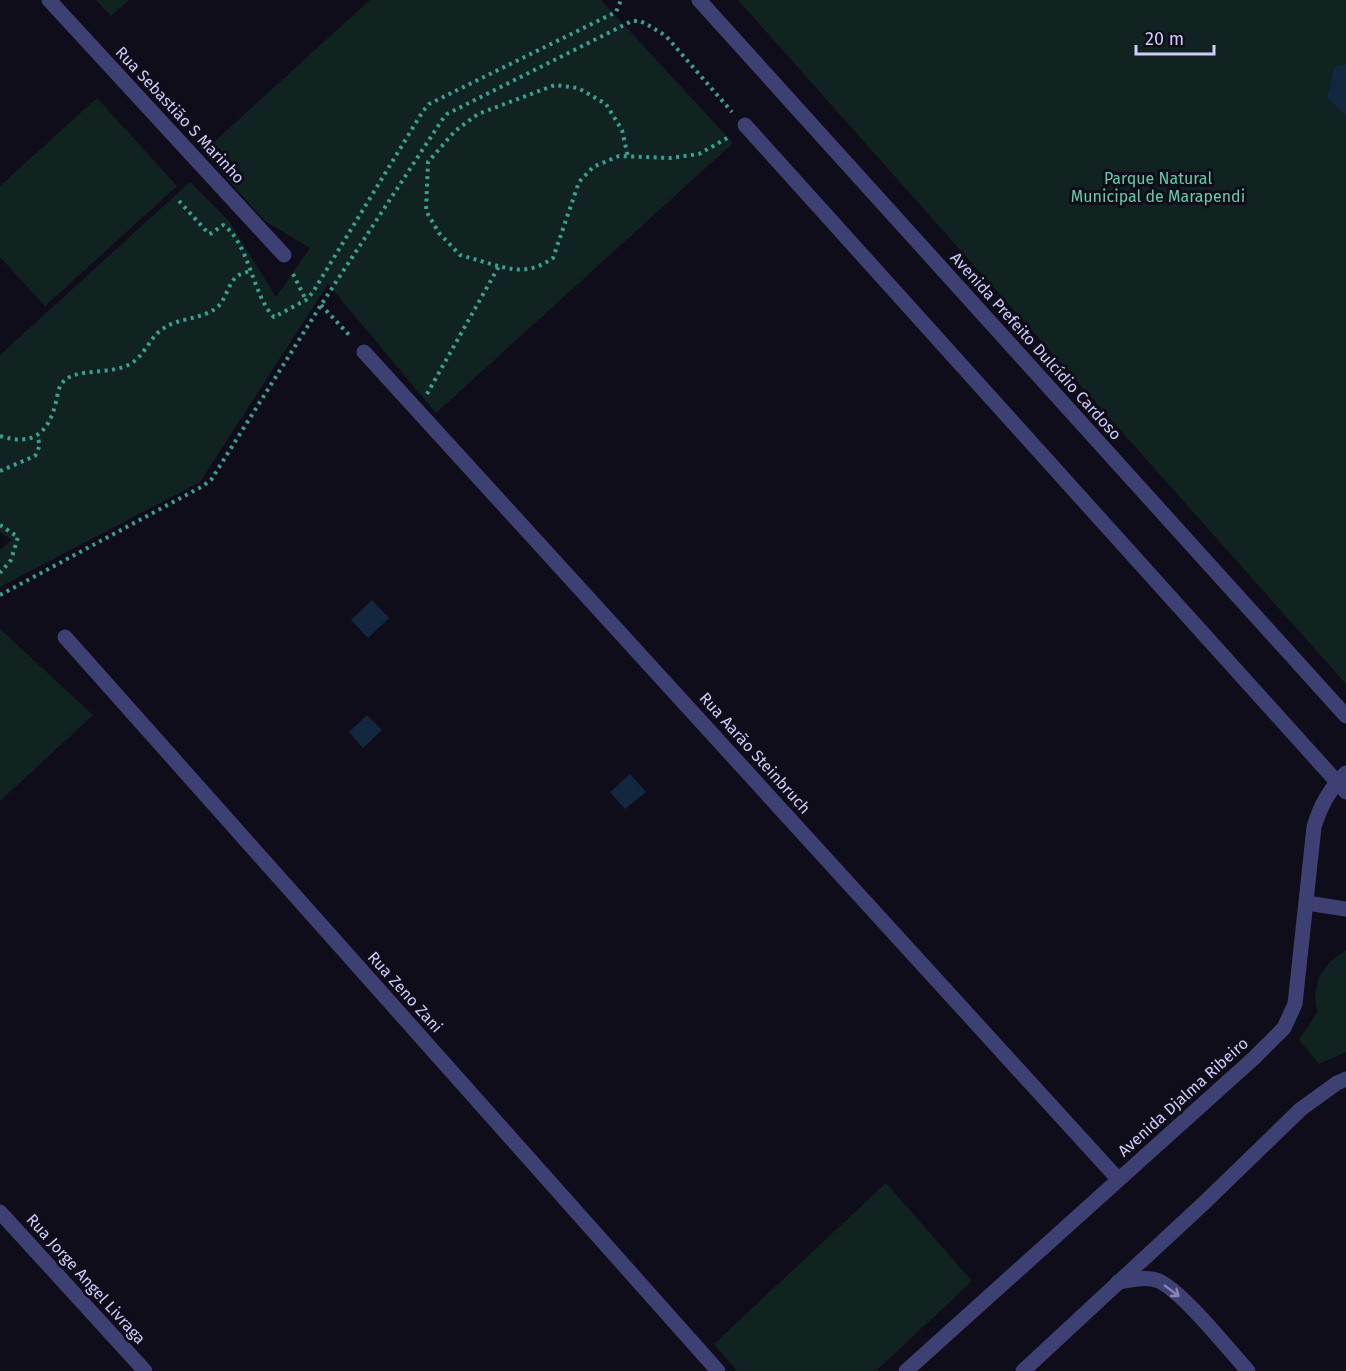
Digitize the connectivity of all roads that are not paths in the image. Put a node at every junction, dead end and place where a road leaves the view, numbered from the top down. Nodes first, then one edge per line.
1 (49, 0) edge
2 (699, 0) edge
3 (745, 125) road end
4 (284, 255) road end
5 (364, 352) road end
6 (65, 637) dead end
7 (1346, 716) edge
8 (1343, 782) edge
9 (1307, 903) junction
10 (1346, 909) edge
11 (1346, 1079) edge
12 (1118, 1179) junction
13 (0, 1212) edge
14 (1118, 1282) junction
15 (145, 1371) edge
16 (718, 1371) edge
17 (906, 1371) edge
18 (1023, 1371) edge
19 (1248, 1371) edge

1 - 4 street, Rua Sebastião S Marinho
2 - 7 street, Avenida Prefeito Dulcídio Cardoso
3 - 8 street
5 - 12 street, Rua Aarão Steinbruch
6 - 16 street, Rua Zeno Zani
8 - 9 street, Avenida Djalma Ribeiro
9 - 10 street
9 - 12 street, Avenida Djalma Ribeiro
11 - 14 street
12 - 17 street, Avenida Djalma Ribeiro
13 - 15 street, Rua Jorge Angel Livraga
14 - 18 street
14 -> 19 street

